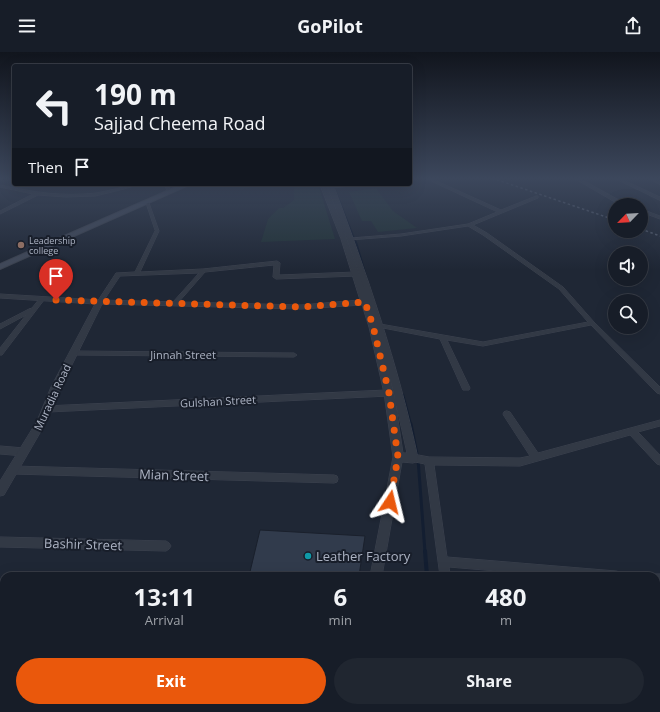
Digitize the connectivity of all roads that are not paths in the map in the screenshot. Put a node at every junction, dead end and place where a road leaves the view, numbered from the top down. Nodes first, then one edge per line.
1 (134, 209) edge
2 (149, 209) edge
3 (334, 209) edge
4 (338, 209) edge
5 (494, 209) edge
6 (509, 209) edge
7 (501, 212) junction
8 (648, 213) edge
9 (660, 218) edge
10 (469, 226) junction
11 (348, 239) junction
12 (1, 266) edge
13 (204, 271) junction
14 (137, 273) junction
15 (356, 274) junction
16 (0, 296) edge
17 (42, 299) junction
18 (100, 302) junction
19 (365, 302) junction
20 (176, 303) junction
21 (35, 308) junction
22 (592, 323) junction
23 (380, 326) junction
24 (0, 327) edge
25 (442, 336) junction
26 (0, 352) edge
27 (72, 353) junction
28 (294, 355) dead end
29 (466, 388) dead end
30 (660, 391) edge
31 (389, 393) junction
32 (48, 409) junction
33 (507, 414) dead end
34 (660, 423) edge
35 (632, 431) junction
36 (0, 450) edge
37 (24, 452) junction
38 (398, 457) junction
39 (413, 458) junction
40 (536, 458) junction
41 (429, 461) junction
42 (660, 461) edge
43 (13, 470) junction
44 (334, 480) dead end
45 (0, 491) edge
46 (0, 542) edge
47 (166, 546) dead end
48 (444, 562) junction
49 (377, 572) edge
50 (445, 572) edge
51 (513, 572) edge

1 - 12 main road
2 - 14 street
3 - 11 street
4 - 11 street
5 - 7 street
6 - 7 street
7 - 10 street
8 - 9 street
10 - 11 street
10 - 22 street
11 - 15 street
11 - 23 street
13 - 14 street
13 - 15 street
13 - 20 street
14 - 18 street
15 - 19 street
16 - 17 street
17 - 18 street
17 - 21 street
18 - 20 street
18 - 27 street, Muradia Road
19 - 20 street
19 - 23 street
21 - 24 street
21 - 26 street
22 - 25 street
22 - 30 street
23 - 25 street
23 - 31 street
23 - 39 street
25 - 29 street
27 - 28 street, Jinnah Street
27 - 32 street, Muradia Road
31 - 32 street, Gulshan Street
31 - 38 street
32 - 37 street, Muradia Road
33 - 40 street
34 - 35 street
35 - 40 street
35 - 42 street
36 - 37 street
37 - 43 street, Muradia Road
38 - 39 street
38 - 49 street
39 - 41 street
40 - 41 street
41 - 48 street
43 - 44 street, Mian Street
43 - 45 street, Muradia Road
46 - 47 street, Bashir Street
48 - 50 street
48 - 51 street

